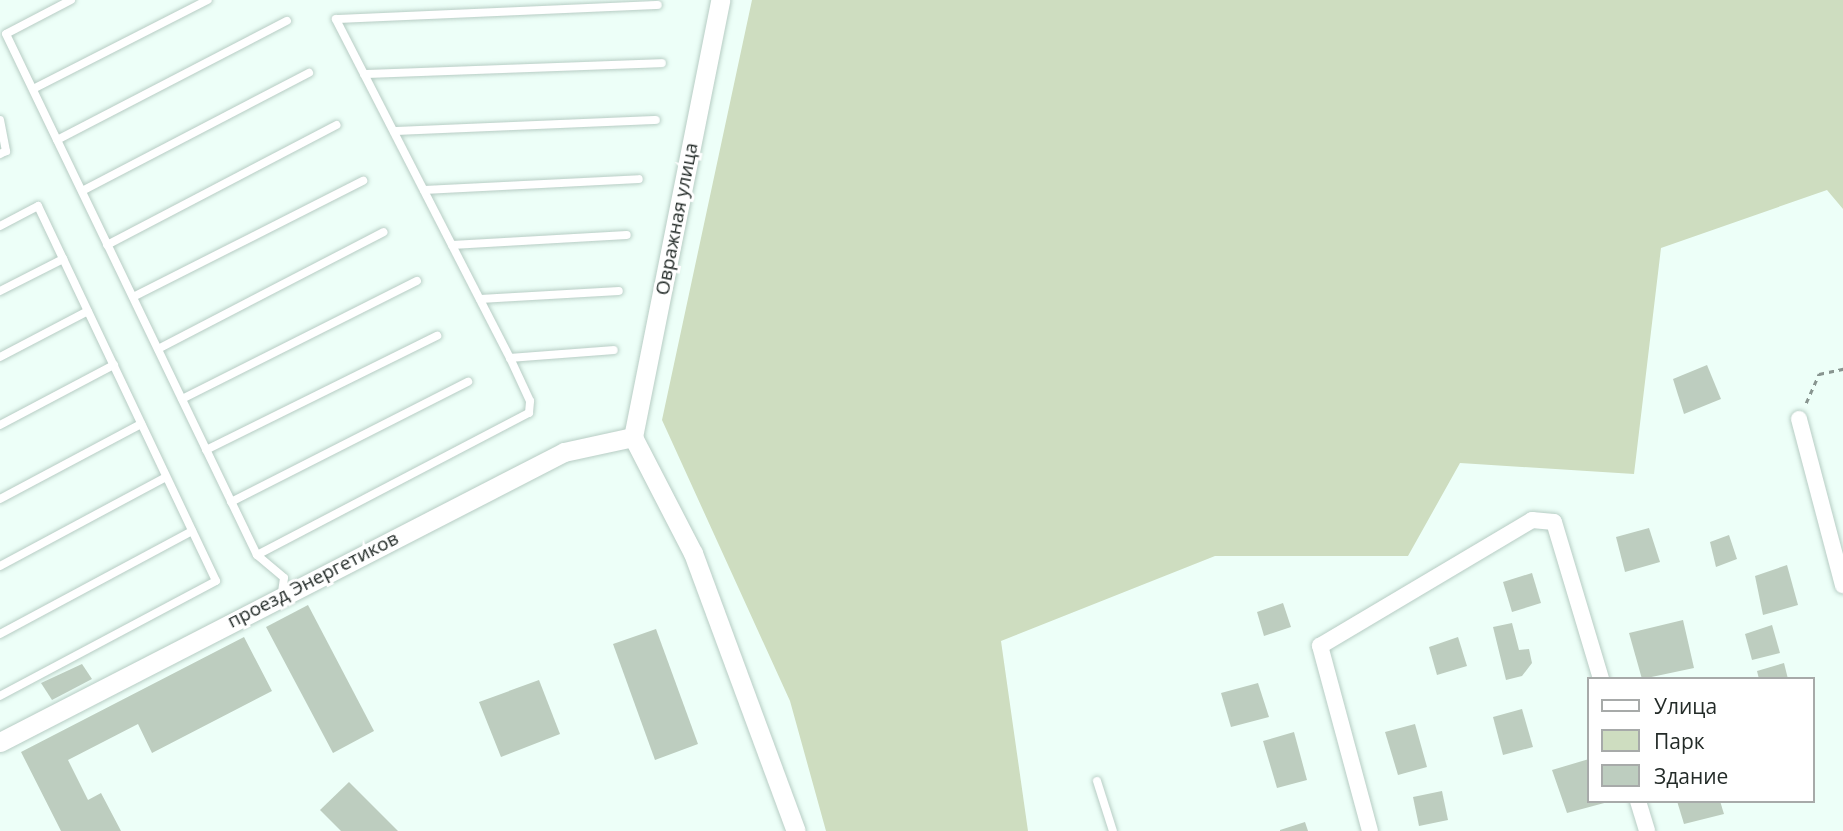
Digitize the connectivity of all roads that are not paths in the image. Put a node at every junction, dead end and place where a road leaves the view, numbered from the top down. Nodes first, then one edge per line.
1 (71, 0) edge
2 (208, 0) edge
3 (720, 0) edge
4 (658, 5) dead end
5 (287, 22) dead end
6 (662, 63) dead end
7 (309, 73) dead end
8 (365, 74) junction
9 (33, 89) junction
10 (0, 120) edge
11 (656, 120) dead end
12 (337, 125) dead end
13 (394, 131) junction
14 (57, 139) junction
15 (0, 154) edge
16 (639, 179) dead end
17 (363, 181) dead end
18 (82, 191) junction
19 (424, 191) junction
20 (0, 226) edge
21 (384, 232) dead end
22 (627, 235) dead end
23 (107, 245) junction
24 (452, 245) junction
25 (63, 259) junction
26 (417, 281) dead end
27 (0, 291) edge
28 (619, 291) dead end
29 (133, 297) junction
30 (480, 299) junction
31 (88, 311) junction
32 (437, 336) dead end
33 (158, 349) junction
34 (614, 350) dead end
35 (0, 357) edge
36 (510, 358) junction
37 (114, 365) junction
38 (468, 382) dead end
39 (182, 400) junction
40 (1798, 419) road end
41 (141, 424) junction
42 (0, 425) edge
43 (633, 438) junction
44 (206, 450) junction
45 (166, 477) junction
46 (0, 499) edge
47 (231, 502) junction
48 (192, 531) junction
49 (257, 555) junction
50 (0, 566) edge
51 (1843, 585) edge
52 (282, 596) junction
53 (0, 634) edge
54 (1600, 677) edge
55 (0, 696) edge
56 (0, 742) edge
57 (1097, 781) dead end
58 (1639, 803) edge
59 (796, 831) edge
60 (1113, 831) edge
61 (1370, 831) edge
62 (1647, 831) edge

1 - 9 lane
2 - 9 lane
3 - 43 street, Овражная улица
4 - 8 lane
5 - 14 lane
6 - 8 lane
7 - 18 lane
8 - 13 lane
9 - 14 lane
10 - 15 lane
11 - 13 lane
12 - 23 lane
13 - 19 lane
14 - 18 lane
16 - 19 lane
17 - 29 lane
18 - 23 lane
19 - 24 lane
20 - 25 lane
21 - 33 lane
22 - 24 lane
23 - 29 lane
24 - 30 lane
25 - 27 lane
25 - 31 lane
26 - 39 lane
28 - 30 lane
29 - 33 lane
30 - 36 lane
31 - 35 lane
31 - 37 lane
32 - 44 lane
33 - 39 lane
34 - 36 lane
36 - 49 lane
37 - 41 lane
37 - 42 lane
38 - 47 lane
39 - 44 lane
40 - 51 street
41 - 45 lane
41 - 46 lane
43 - 52 street, проезд Энергетиков
43 - 59 street
44 - 47 lane
45 - 48 lane
45 - 50 lane
47 - 49 lane
48 - 53 lane
48 - 55 lane
49 - 52 lane
52 - 56 street, проезд Энергетиков
54 - 61 street
57 - 60 lane
58 - 62 street

